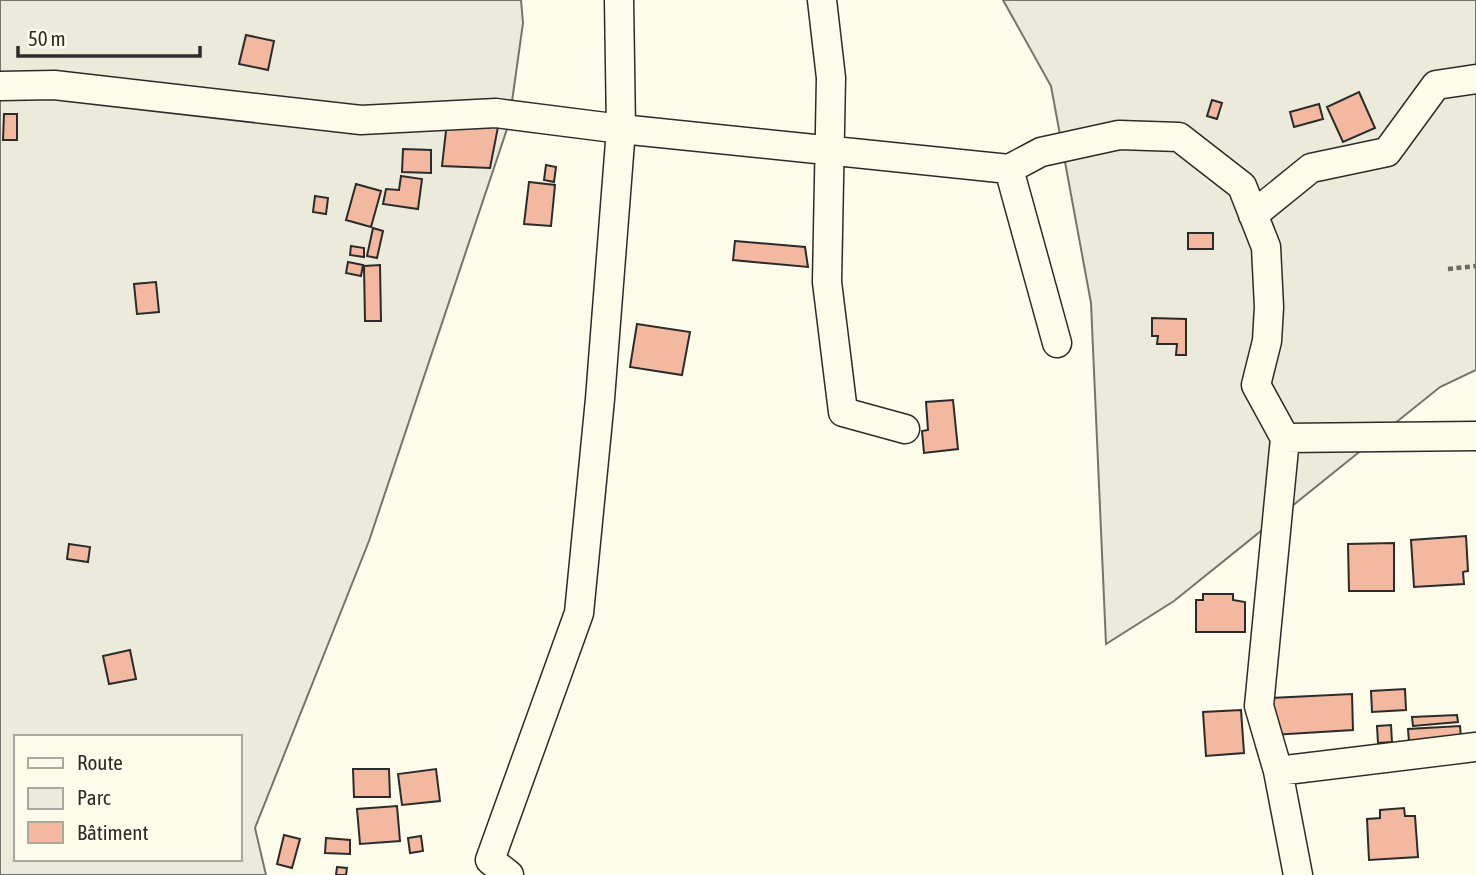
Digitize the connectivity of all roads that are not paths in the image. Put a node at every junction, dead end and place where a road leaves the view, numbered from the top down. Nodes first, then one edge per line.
1 (619, 0) edge
2 (822, 0) edge
3 (1476, 79) edge
4 (0, 86) edge
5 (621, 129) junction
6 (830, 150) junction
7 (1009, 169) junction
8 (1254, 215) junction
9 (1057, 343) dead end
10 (905, 429) dead end
11 (1476, 436) edge
12 (1285, 438) junction
13 (1476, 747) edge
14 (1278, 771) junction
15 (509, 875) edge
16 (1298, 875) edge

1 - 5 street
2 - 6 street
3 - 8 street
4 - 5 street
5 - 6 street
5 - 15 street
6 - 7 street
6 - 10 street
7 - 8 street
7 - 9 street
8 - 12 street
11 - 12 street
12 - 14 street
13 - 14 street
14 - 16 street

